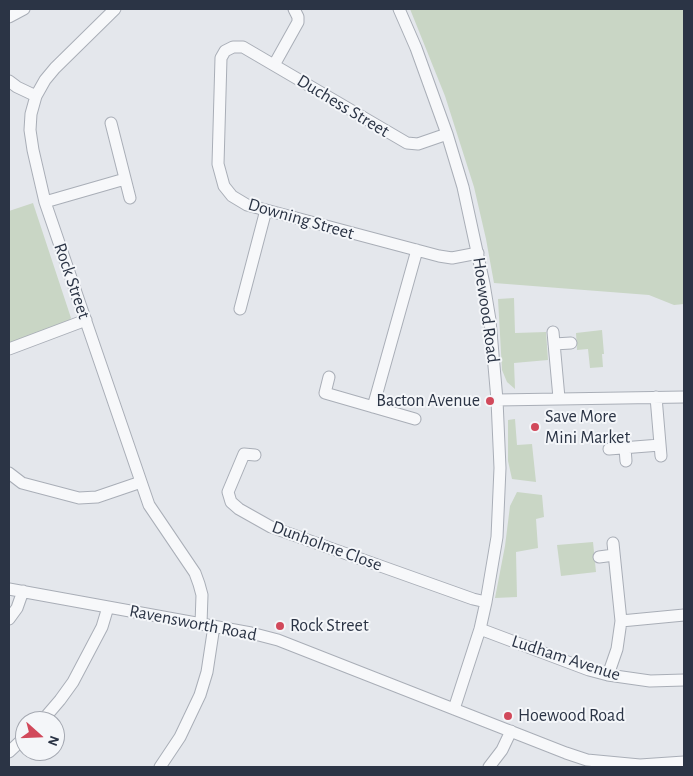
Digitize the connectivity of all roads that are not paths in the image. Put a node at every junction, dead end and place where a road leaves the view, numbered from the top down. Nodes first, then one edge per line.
1 (24, 9) edge
2 (115, 9) edge
3 (294, 9) edge
4 (399, 9) edge
5 (9, 17) edge
6 (243, 47) joint
7 (274, 65) junction
8 (9, 81) edge
9 (36, 96) junction
10 (111, 123) dead end
11 (447, 134) junction
12 (125, 180) junction
13 (130, 198) dead end
14 (45, 202) junction
15 (266, 210) junction
16 (417, 250) junction
17 (478, 253) junction
18 (254, 303) dead end
19 (86, 320) junction
20 (571, 343) dead end
21 (9, 349) edge
22 (330, 378) dead end
23 (656, 397) junction
24 (684, 397) edge
25 (558, 398) junction
26 (497, 400) junction
27 (373, 407) junction
28 (415, 418) dead end
29 (625, 448) junction
30 (609, 449) dead end
31 (255, 455) dead end
32 (626, 462) dead end
33 (9, 473) edge
34 (141, 482) junction
35 (614, 543) dead end
36 (614, 555) junction
37 (599, 556) dead end
38 (9, 588) edge
39 (23, 591) junction
40 (486, 602) junction
41 (108, 607) junction
42 (684, 615) edge
43 (9, 619) edge
44 (621, 621) junction
45 (201, 624) junction
46 (214, 626) junction
47 (480, 628) junction
48 (608, 675) junction
49 (684, 680) edge
50 (454, 709) junction
51 (51, 711) edge
52 (511, 731) junction
53 (684, 762) edge
54 (620, 766) edge
55 (160, 767) edge
56 (489, 767) edge

1 - 5 street
2 - 9 street, Rock Street
3 - 7 street
4 - 11 street, Hoewood Road
6 - 7 street, Duchess Street
6 - 15 street, Downing Street
7 - 11 street, Duchess Street
8 - 9 street
9 - 14 street, Rock Street
10 - 12 street
11 - 17 street, Hoewood Road
12 - 13 street
12 - 14 street
14 - 19 street, Rock Street
15 - 16 street, Downing Street
15 - 18 street
16 - 17 street, Downing Street
16 - 27 street
17 - 26 street, Hoewood Road
19 - 21 street
19 - 34 street, Rock Street
20 - 25 street
22 - 27 street
23 - 24 street
23 - 25 street
23 - 29 street
25 - 26 street
26 - 40 street, Hoewood Road
27 - 28 street
29 - 30 street
29 - 32 street
31 - 40 street, Dunholme Close
33 - 34 street
34 - 45 street, Rock Street
35 - 36 street
36 - 37 street
36 - 44 street
38 - 39 street, Ravensworth Road
39 - 41 street, Ravensworth Road
39 - 43 street
40 - 47 street, Hoewood Road
41 - 45 street, Ravensworth Road
41 - 51 street
42 - 44 street
44 - 48 street
45 - 46 street, Ravensworth Road
46 - 50 street, Ravensworth Road
46 - 55 street
47 - 48 street, Ludham Avenue
47 - 50 street, Hoewood Road
48 - 49 street, Ludham Avenue
50 - 52 street, Ravensworth Road
52 - 54 street, Ravensworth Road
52 - 56 street
53 - 54 street, Ravensworth Road

